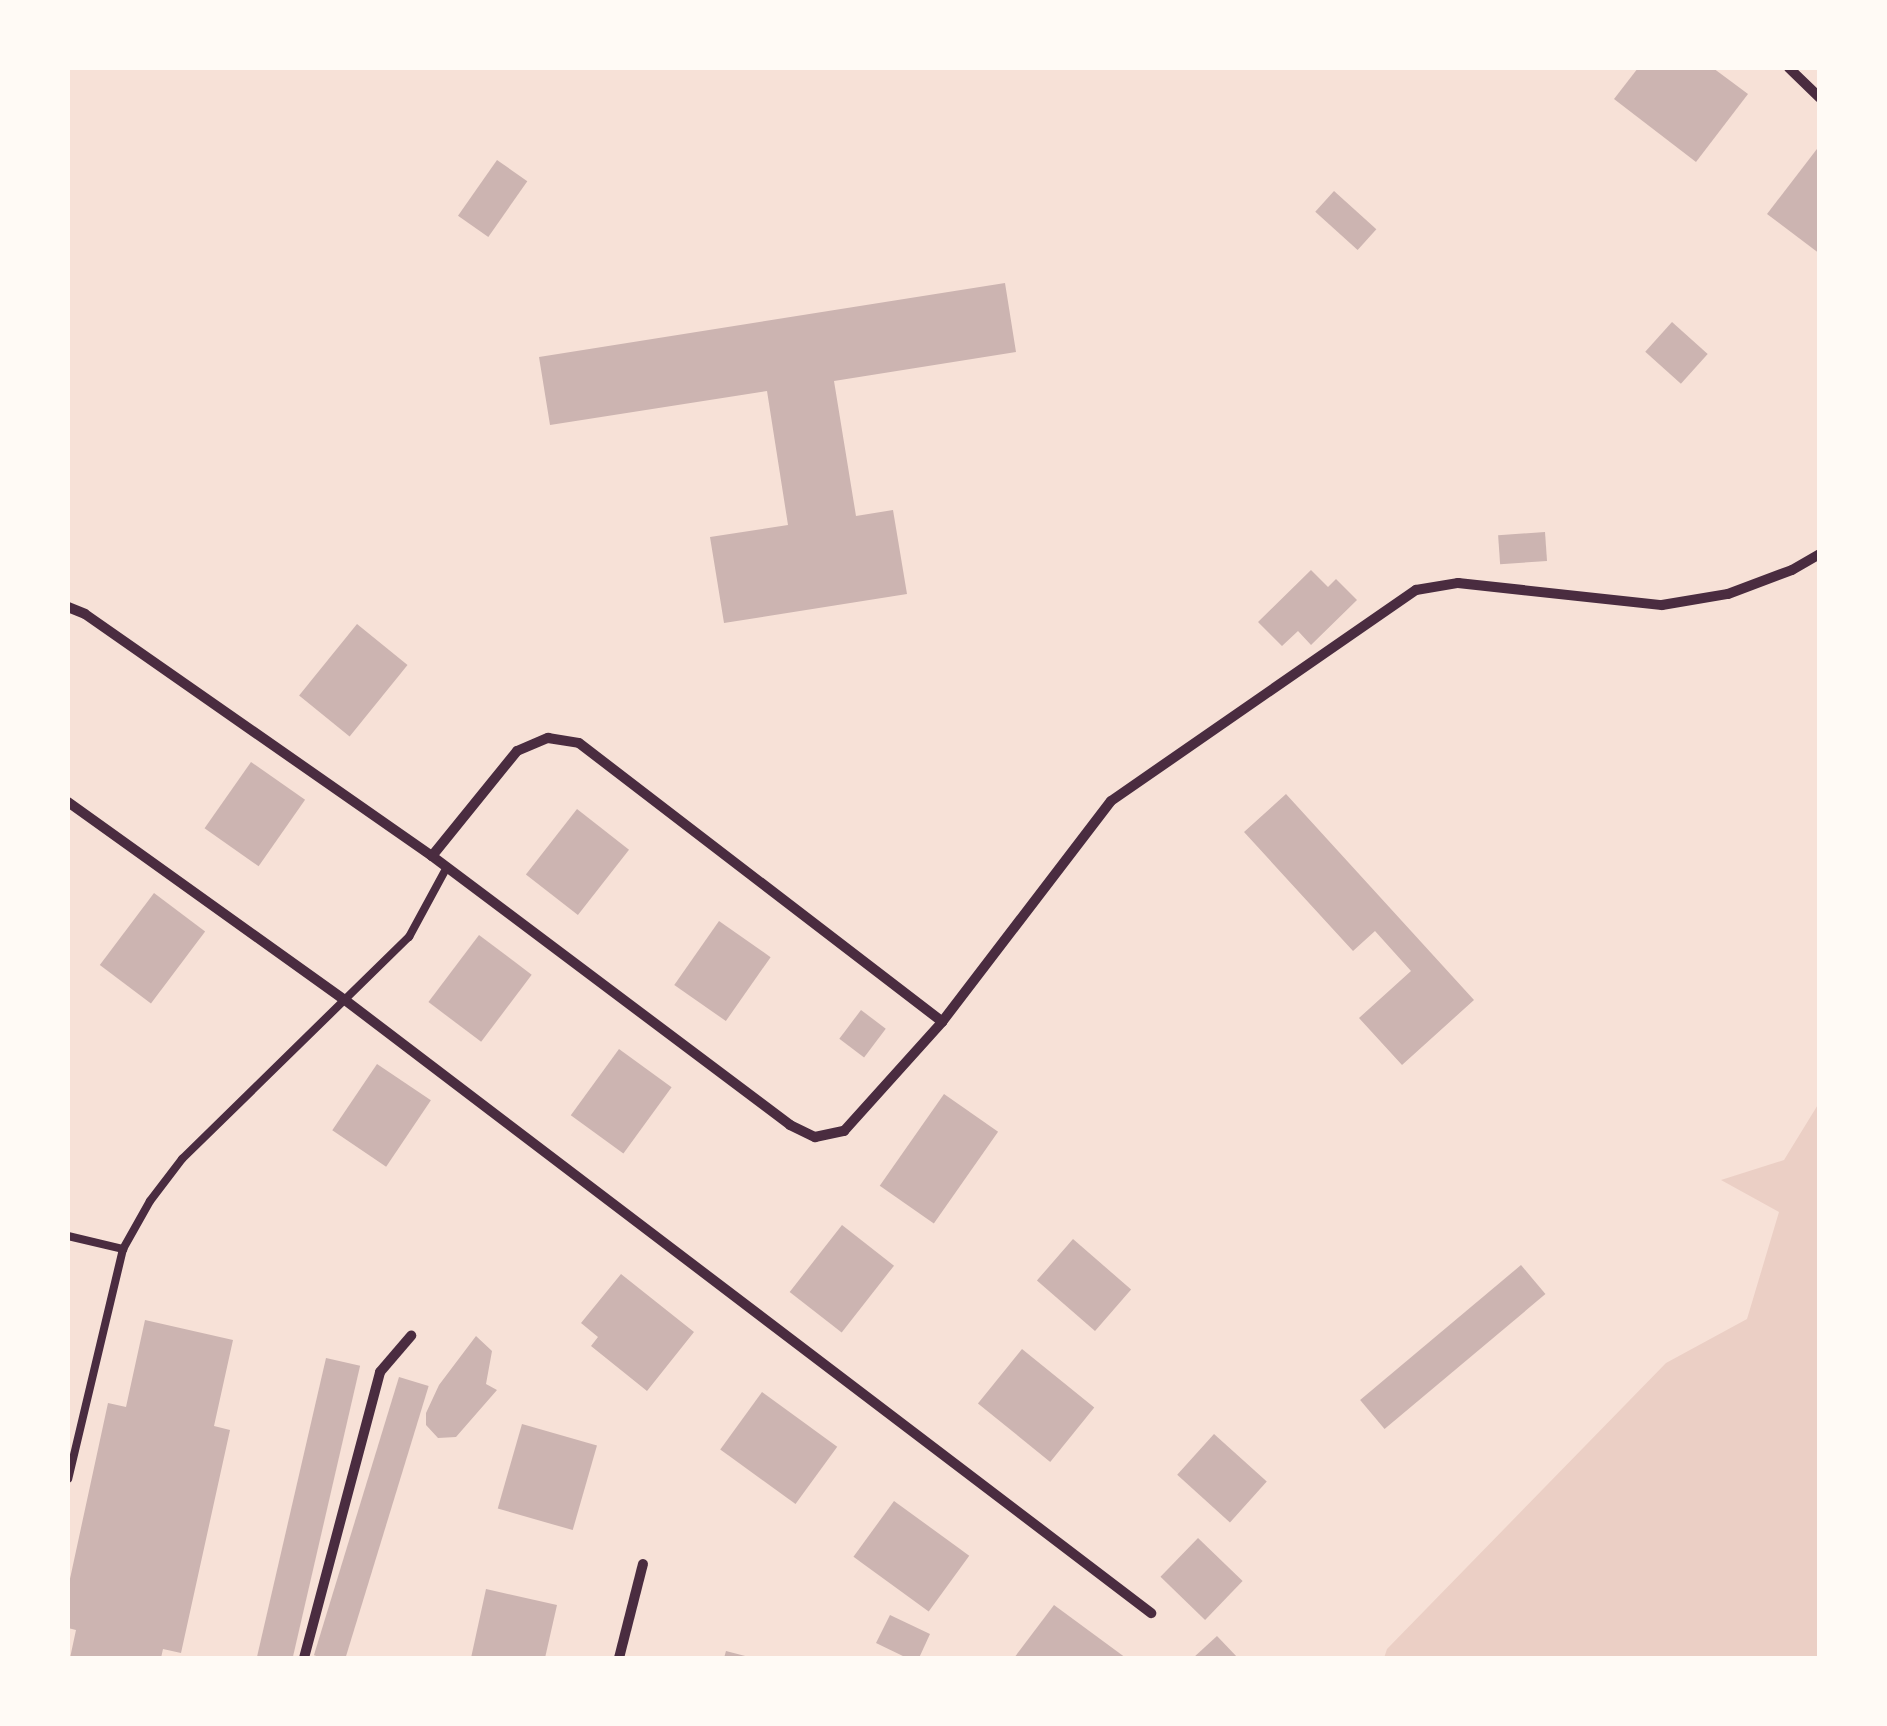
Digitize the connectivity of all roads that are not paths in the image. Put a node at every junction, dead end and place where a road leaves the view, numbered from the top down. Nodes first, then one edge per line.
1 (1789, 68) edge
2 (1820, 98) edge
3 (1820, 554) edge
4 (68, 607) edge
5 (68, 802) edge
6 (432, 856) junction
7 (447, 867) junction
8 (345, 1000) junction
9 (942, 1022) junction
10 (68, 1236) edge
11 (123, 1249) junction
12 (411, 1336) dead end
13 (68, 1479) edge
14 (643, 1564) dead end
15 (1152, 1613) dead end
16 (304, 1658) edge
17 (619, 1658) edge

1 - 2 street
3 - 9 street
4 - 6 street
5 - 8 street
6 - 7 street
6 - 9 street
7 - 8 lane
7 - 9 street
8 - 11 lane
8 - 15 street
10 - 11 lane
11 - 13 lane
12 - 16 street
14 - 17 street

